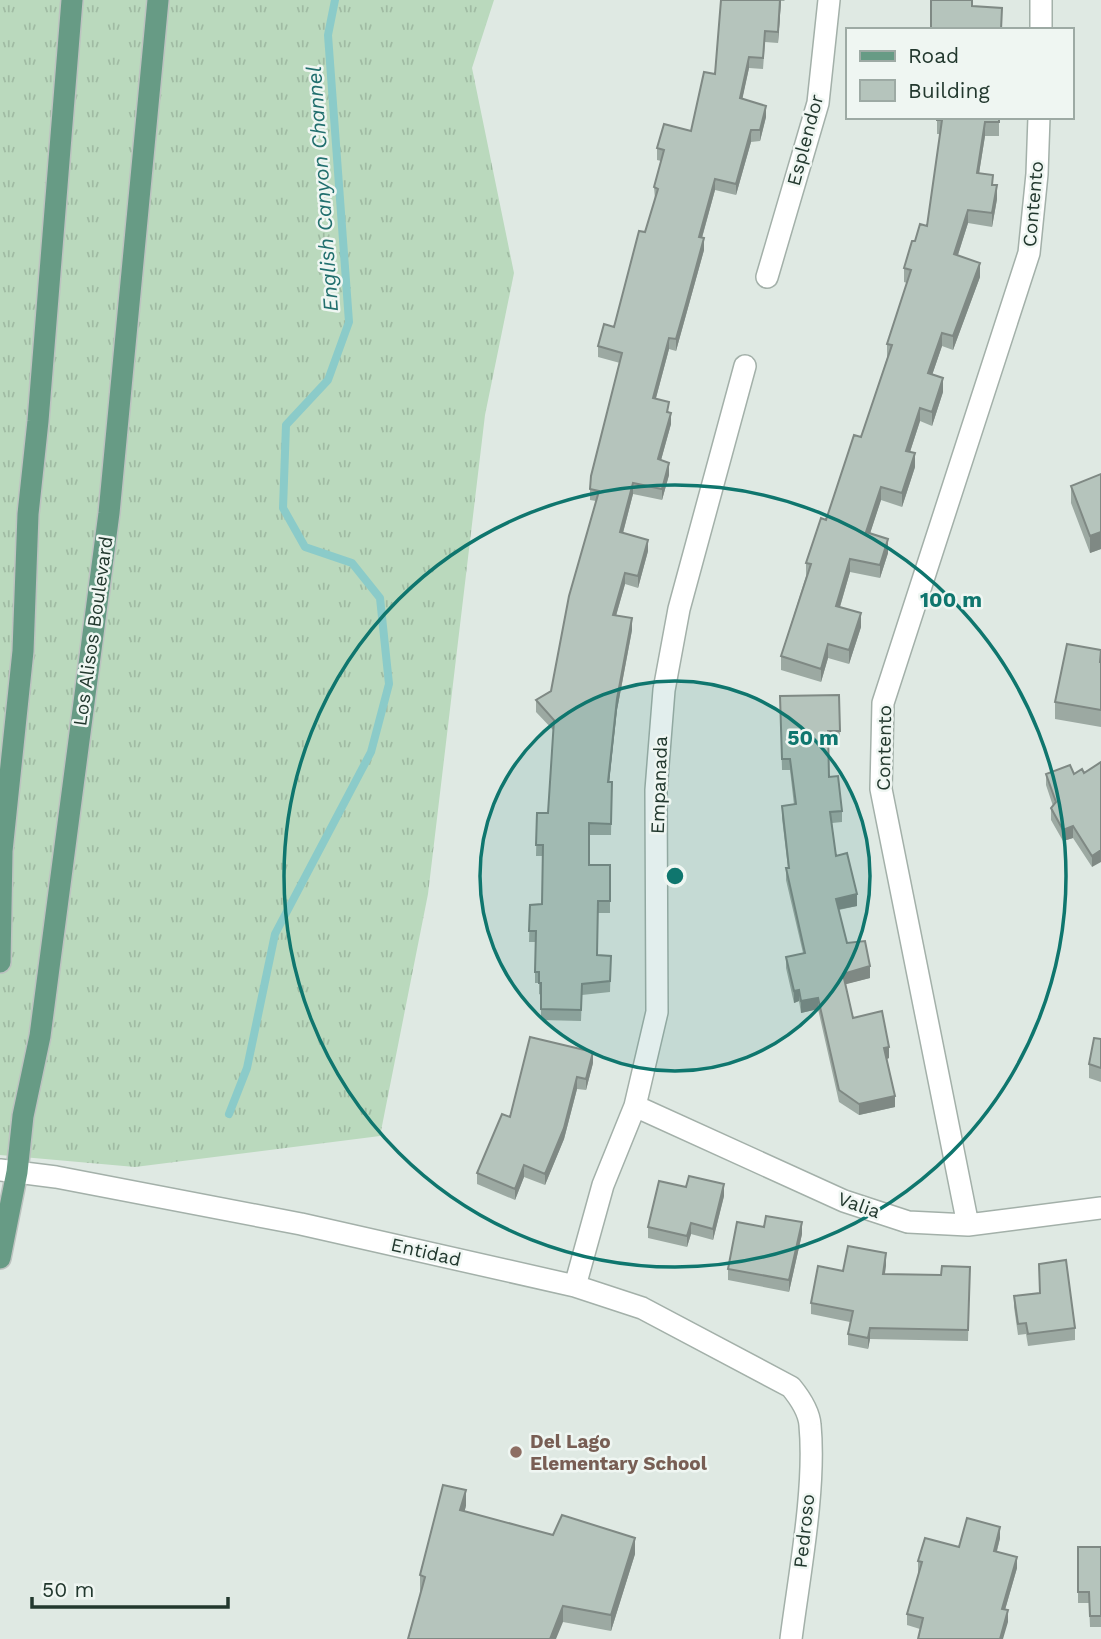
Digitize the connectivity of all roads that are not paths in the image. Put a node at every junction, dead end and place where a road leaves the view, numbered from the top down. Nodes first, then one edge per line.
1 (72, 0) edge
2 (158, 0) edge
3 (829, 0) edge
4 (1041, 0) edge
5 (1041, 28) edge
6 (1039, 119) edge
7 (767, 277) dead end
8 (745, 366) dead end
9 (0, 962) edge
10 (635, 1106) junction
11 (9, 1171) edge
12 (1101, 1208) edge
13 (968, 1225) junction
14 (0, 1258) edge
15 (575, 1286) junction
16 (810, 1423) joint
17 (791, 1639) edge

1 - 9 main road
2 - 11 main road, Los Alisos Boulevard
3 - 7 street, Esplendor
4 - 5 street
6 - 13 street, Contento
8 - 10 street, Empanada
10 - 13 street, Valia
10 - 15 street, Empanada
11 - 14 main road, Los Alisos Boulevard
11 - 15 street, Entidad
12 - 13 street, Valia
15 - 16 street, Entidad
16 - 17 street, Pedroso

